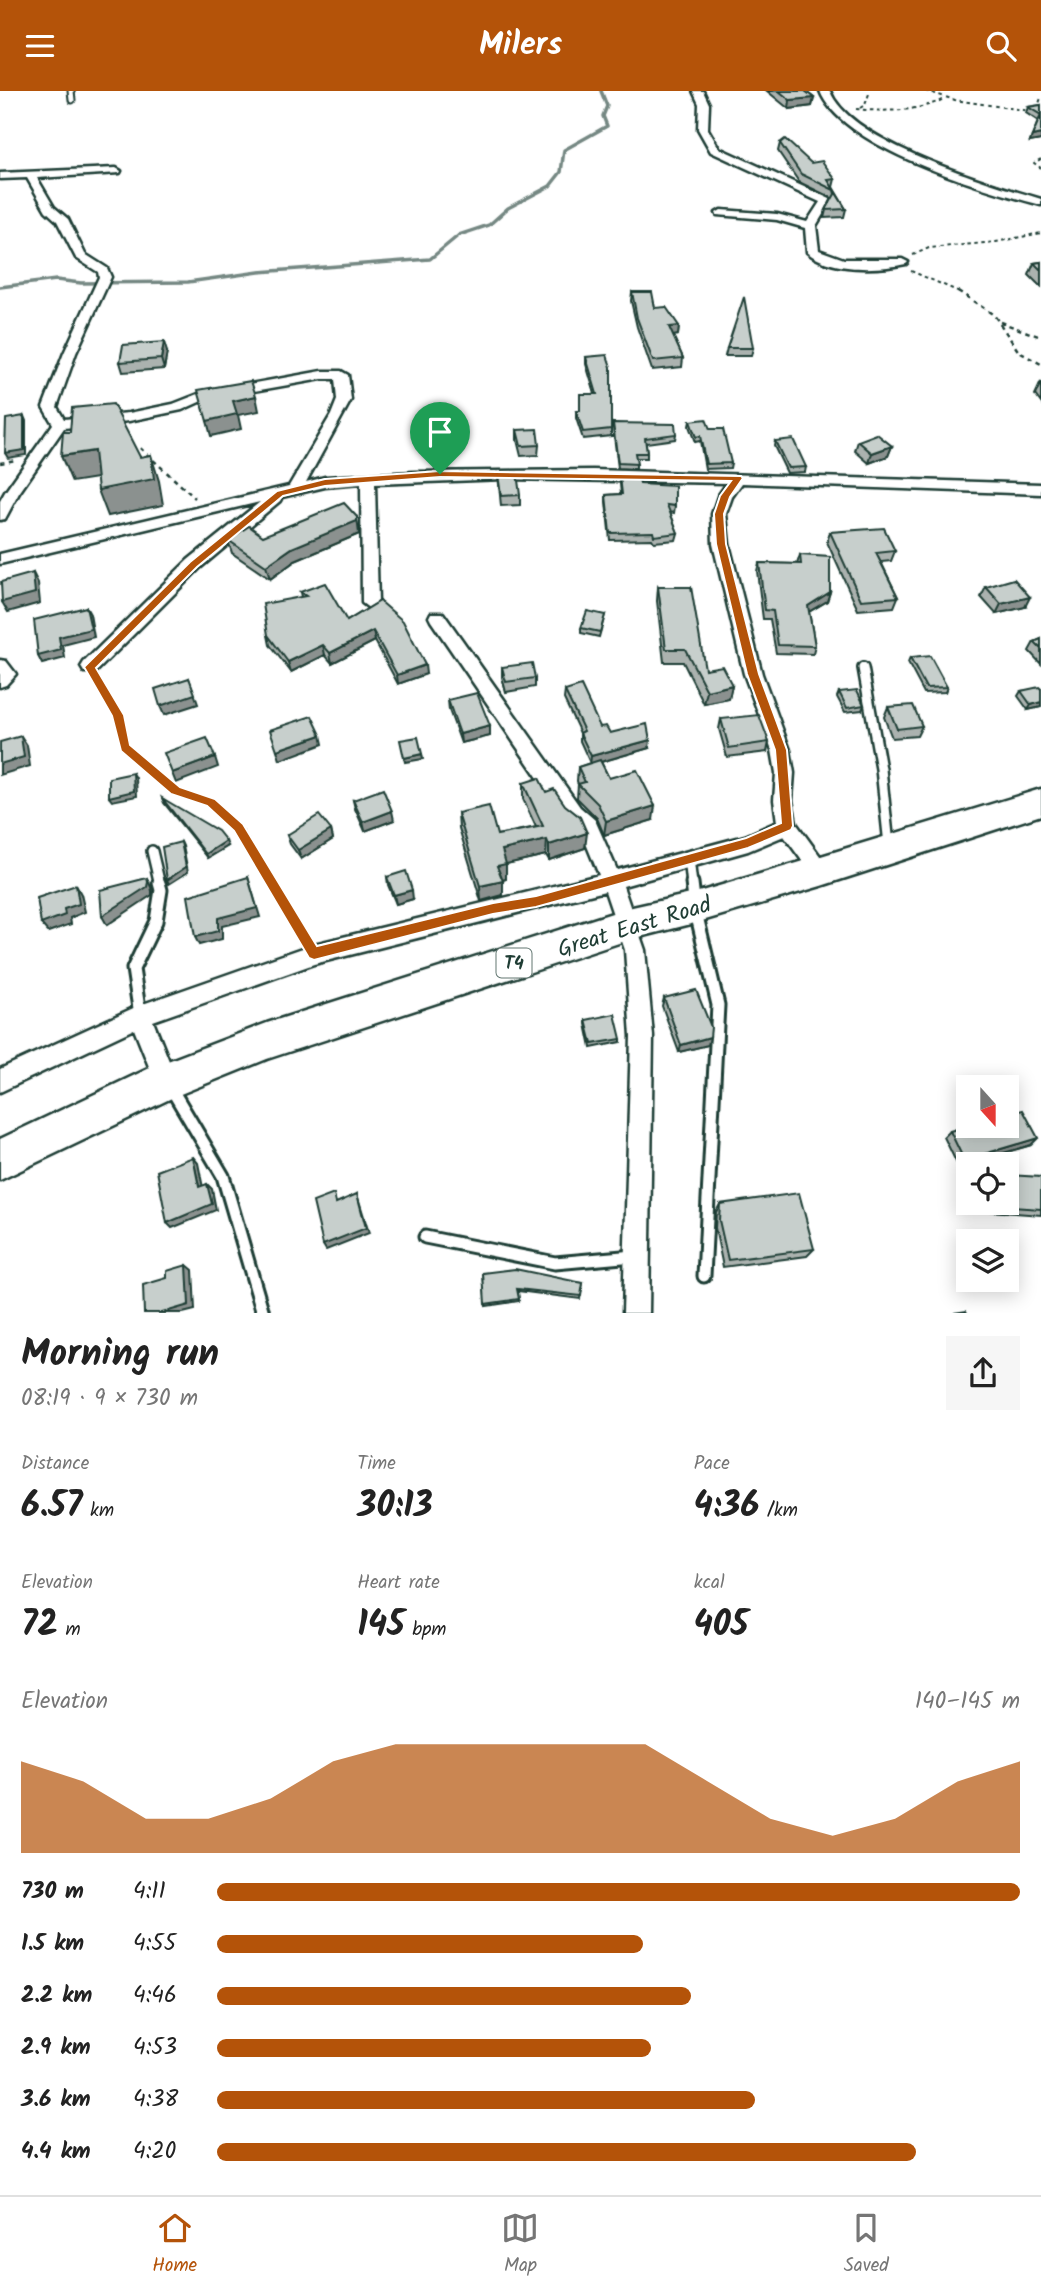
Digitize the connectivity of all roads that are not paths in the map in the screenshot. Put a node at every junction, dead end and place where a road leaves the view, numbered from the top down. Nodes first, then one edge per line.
1 (71, 91) edge
2 (698, 91) edge
3 (825, 91) edge
4 (72, 100) dead end
5 (116, 171) dead end
6 (31, 175) junction
7 (0, 176) edge
8 (1041, 202) edge
9 (722, 213) dead end
10 (810, 226) junction
11 (902, 262) road end
12 (60, 424) junction
13 (738, 478) junction
14 (368, 479) junction
15 (1041, 489) edge
16 (287, 491) junction
17 (0, 515) edge
18 (0, 559) edge
19 (370, 603) edge
20 (437, 617) dead end
21 (0, 666) edge
22 (90, 667) road end
23 (863, 668) dead end
24 (0, 680) edge
25 (1041, 802) edge
26 (787, 826) junction
27 (889, 850) junction
28 (152, 851) dead end
29 (689, 858) junction
30 (821, 871) junction
31 (611, 879) junction
32 (695, 908) junction
33 (628, 924) junction
34 (140, 1015) junction
35 (0, 1081) edge
36 (166, 1081) junction
37 (0, 1160) edge
38 (425, 1237) dead end
39 (639, 1255) junction
40 (704, 1276) dead end
41 (262, 1313) edge
42 (636, 1313) edge

1 - 4 lane
2 - 10 street
3 - 8 street
5 - 6 street
6 - 7 street
6 - 12 street
9 - 10 street
10 - 11 street
12 - 16 street
12 - 17 street
13 - 14 street
13 - 15 street
13 - 26 street
14 - 16 street
14 - 19 street
16 - 18 street
16 - 22 street
20 - 31 street
21 - 24 street
23 - 27 lane
25 - 27 highway, Great East Road / T4
26 - 29 street
26 - 30 street
27 - 30 highway, Great East Road / T4
28 - 34 lane
29 - 31 street
29 - 32 lane
30 - 32 highway, Great East Road / T4
31 - 33 street
31 - 34 street
32 - 33 highway, Great East Road / T4
32 - 40 lane
33 - 36 highway, Great East Road / T4
33 - 39 street
34 - 35 street
34 - 36 street
36 - 37 highway, Great East Road / T4
36 - 41 lane
38 - 39 lane
39 - 42 street

